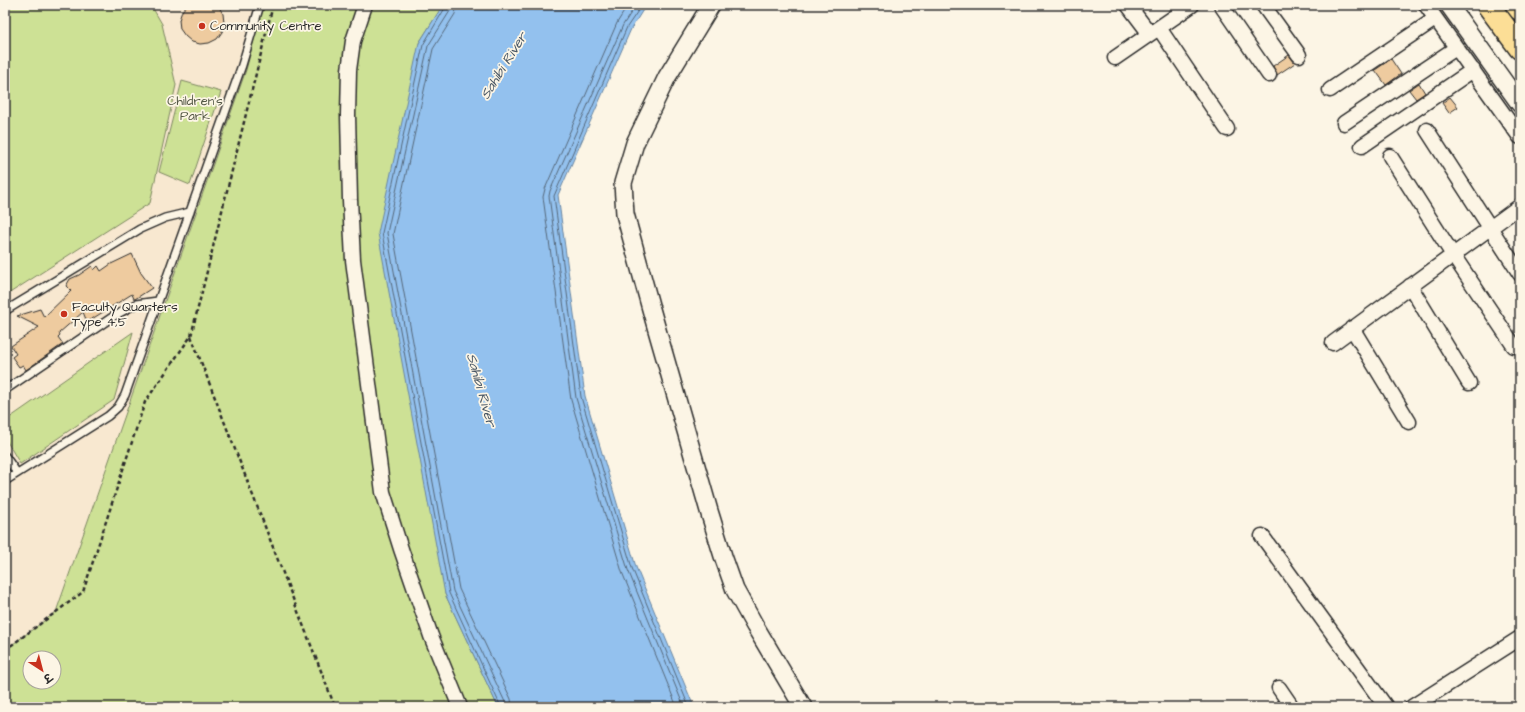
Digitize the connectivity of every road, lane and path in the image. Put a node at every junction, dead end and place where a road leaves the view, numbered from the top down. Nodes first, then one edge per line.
1 (260, 5) edge
2 (272, 5) edge
3 (365, 5) edge
4 (711, 5) edge
5 (1128, 5) edge
6 (1221, 5) edge
7 (1263, 5) edge
8 (1426, 5) edge
9 (1449, 5) edge
10 (1488, 5) edge
11 (1517, 5) edge
12 (1185, 7) edge
13 (1520, 9) edge
14 (1435, 19) junction
15 (1154, 31) junction
16 (1456, 48) junction
17 (1520, 48) edge
18 (1299, 55) dead end
19 (1115, 58) dead end
20 (1473, 70) junction
21 (1269, 75) dead end
22 (1330, 90) dead end
23 (1520, 104) edge
24 (1344, 123) dead end
25 (1227, 129) dead end
26 (1426, 130) dead end
27 (1520, 138) edge
28 (1362, 146) dead end
29 (1390, 156) dead end
30 (1520, 206) edge
31 (190, 212) junction
32 (1490, 228) junction
33 (1453, 255) junction
34 (1520, 274) edge
35 (1410, 286) junction
36 (158, 301) junction
37 (5, 311) edge
38 (1352, 328) junction
39 (191, 336) junction
40 (1333, 342) dead end
41 (1514, 346) dead end
42 (1470, 383) dead end
43 (5, 390) edge
44 (1409, 422) dead end
45 (5, 456) edge
46 (17, 474) junction
47 (5, 481) edge
48 (1262, 536) dead end
49 (1520, 638) edge
50 (5, 650) edge
51 (1279, 688) dead end
52 (335, 707) edge
53 (460, 707) edge
54 (803, 707) edge
55 (1292, 707) edge
56 (1386, 707) edge
57 (1412, 707) edge

1 - 31 lane
2 - 39 path
3 - 53 street
4 - 54 street
5 - 15 street
6 - 21 street
7 - 18 street
8 - 14 street
9 - 23 street
10 - 17 highway
11 - 13 highway
12 - 15 street
14 - 16 street
14 - 22 street
15 - 19 street
15 - 25 street
16 - 20 street
16 - 24 street
20 - 27 street
20 - 28 street
26 - 32 street
29 - 33 street
30 - 32 street
31 - 36 lane
31 - 37 lane
32 - 33 street
32 - 34 street
33 - 35 street
33 - 41 street
35 - 38 street
35 - 42 street
36 - 43 lane
36 - 46 lane
38 - 40 street
38 - 44 street
39 - 50 path
39 - 52 path
45 - 46 lane
46 - 47 lane
48 - 56 street
49 - 57 street
51 - 55 street

